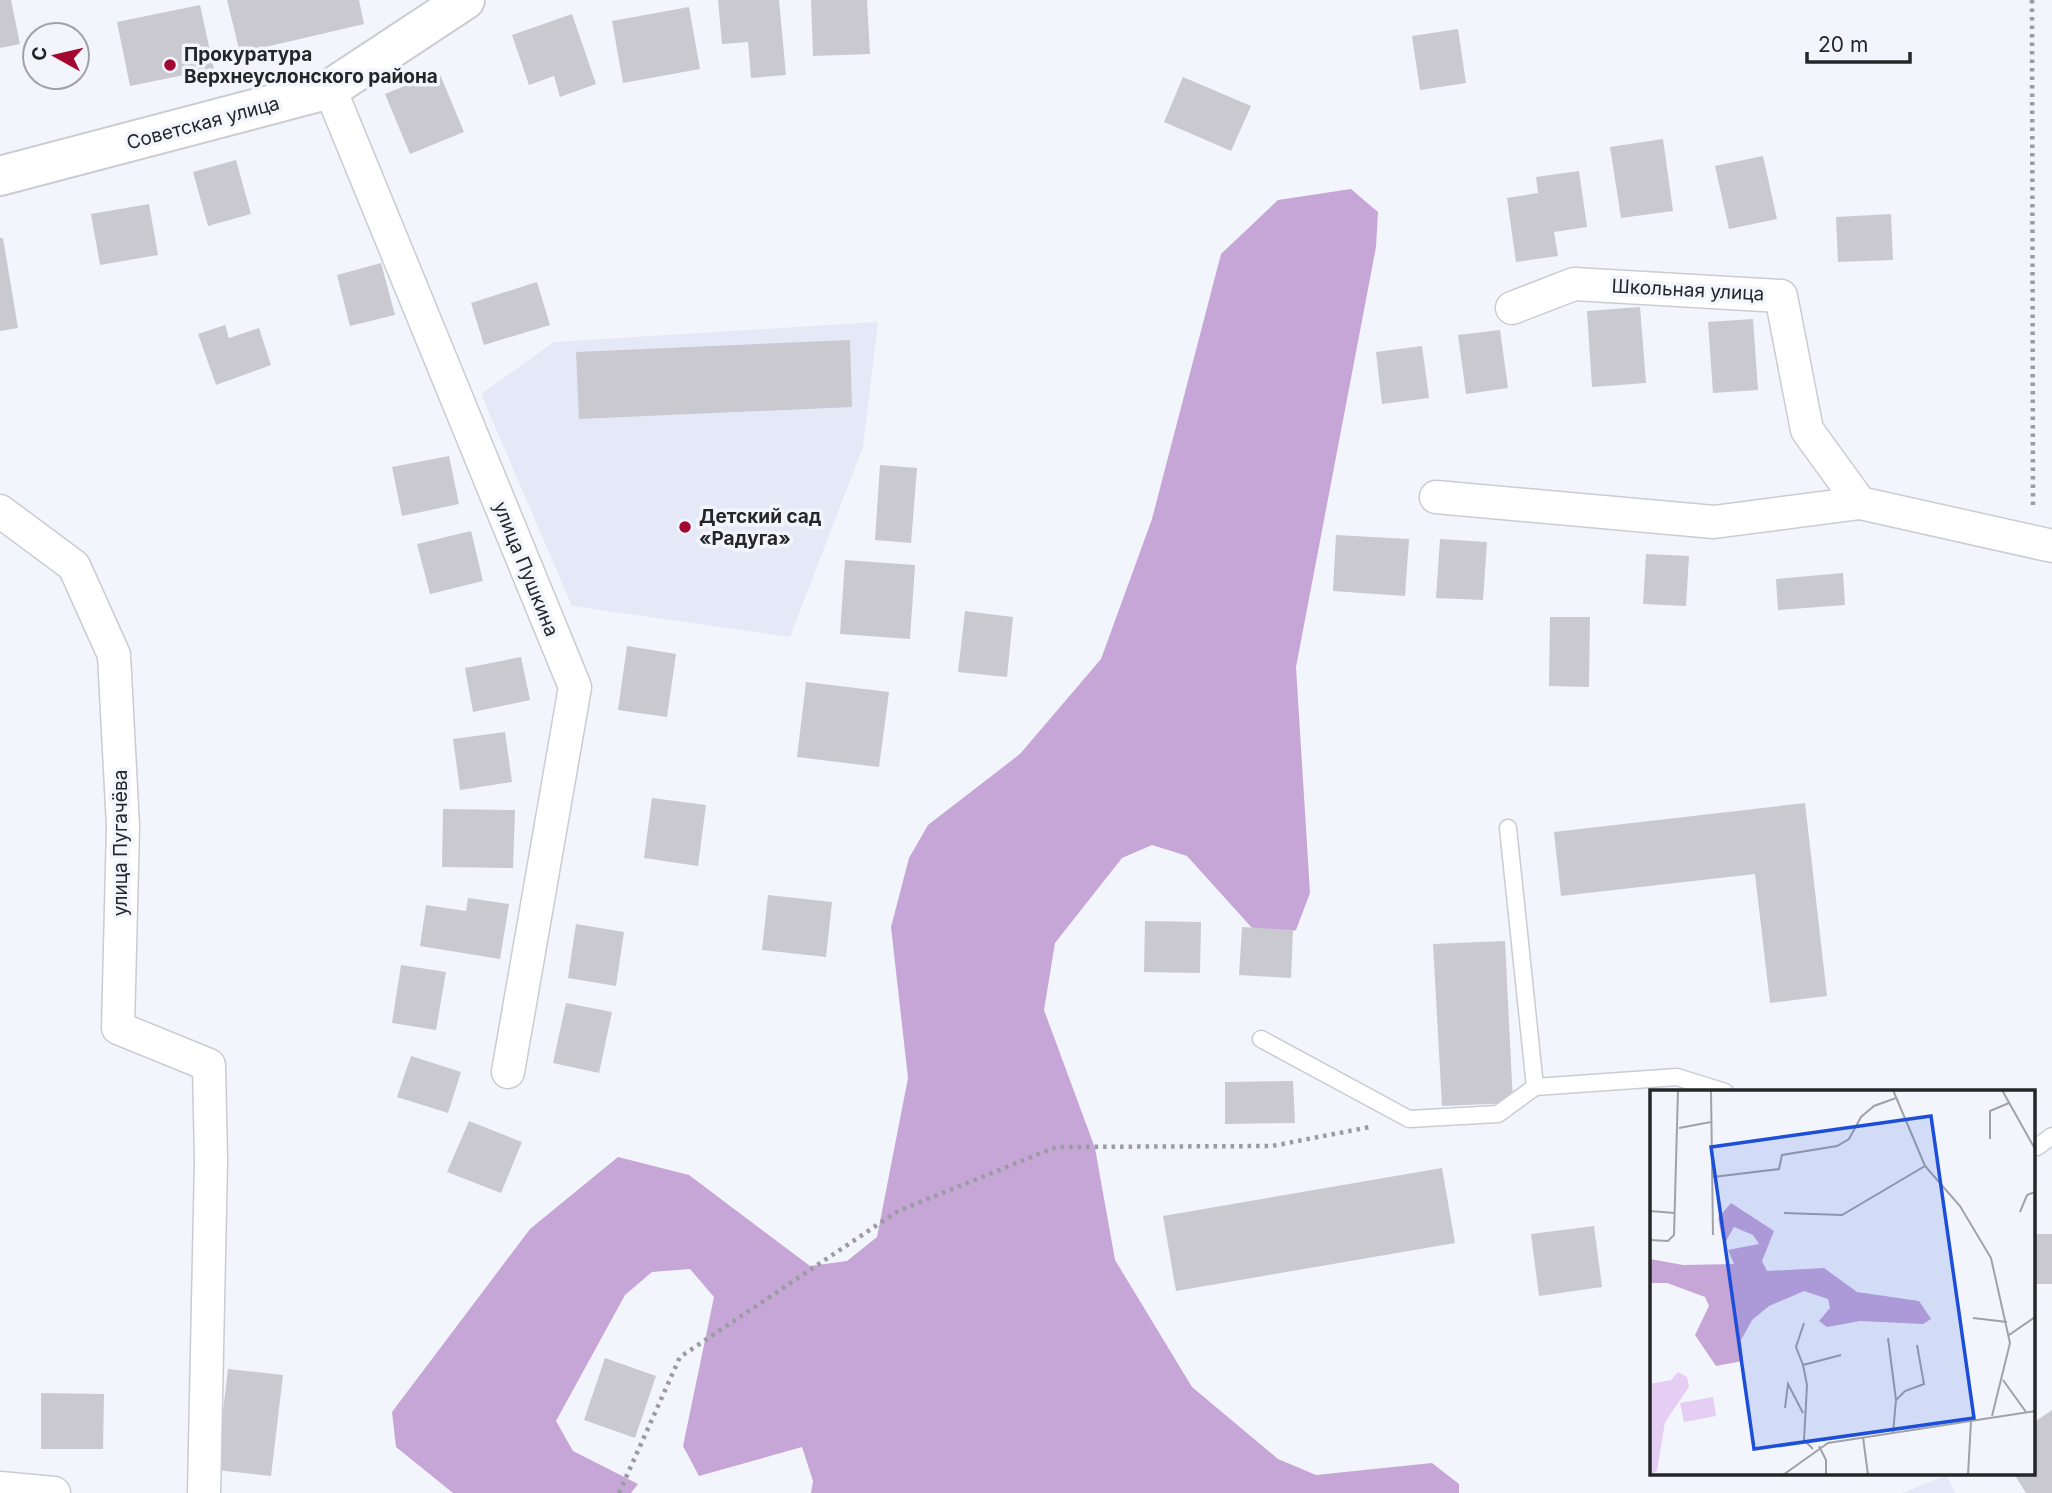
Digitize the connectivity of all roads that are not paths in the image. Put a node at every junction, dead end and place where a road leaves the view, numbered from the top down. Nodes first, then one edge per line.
1 (465, 0) edge
2 (330, 89) junction
3 (0, 176) edge
4 (1512, 308) dead end
5 (1436, 497) dead end
6 (1860, 503) junction
7 (0, 512) edge
8 (2043, 545) edge
9 (1508, 828) dead end
10 (1261, 1039) dead end
11 (508, 1072) dead end
12 (1535, 1087) junction
13 (1719, 1090) edge
14 (2052, 1136) edge
15 (2035, 1146) edge
16 (0, 1488) edge
17 (54, 1493) edge
18 (204, 1493) edge

1 - 2 street, Советская улица
2 - 3 street, Советская улица
2 - 11 street, улица Пушкина
4 - 6 street, Школьная улица
5 - 6 street
6 - 8 street
7 - 18 street, улица Пугачёва
9 - 12 lane
10 - 12 lane
12 - 13 lane
14 - 15 lane
16 - 17 street

